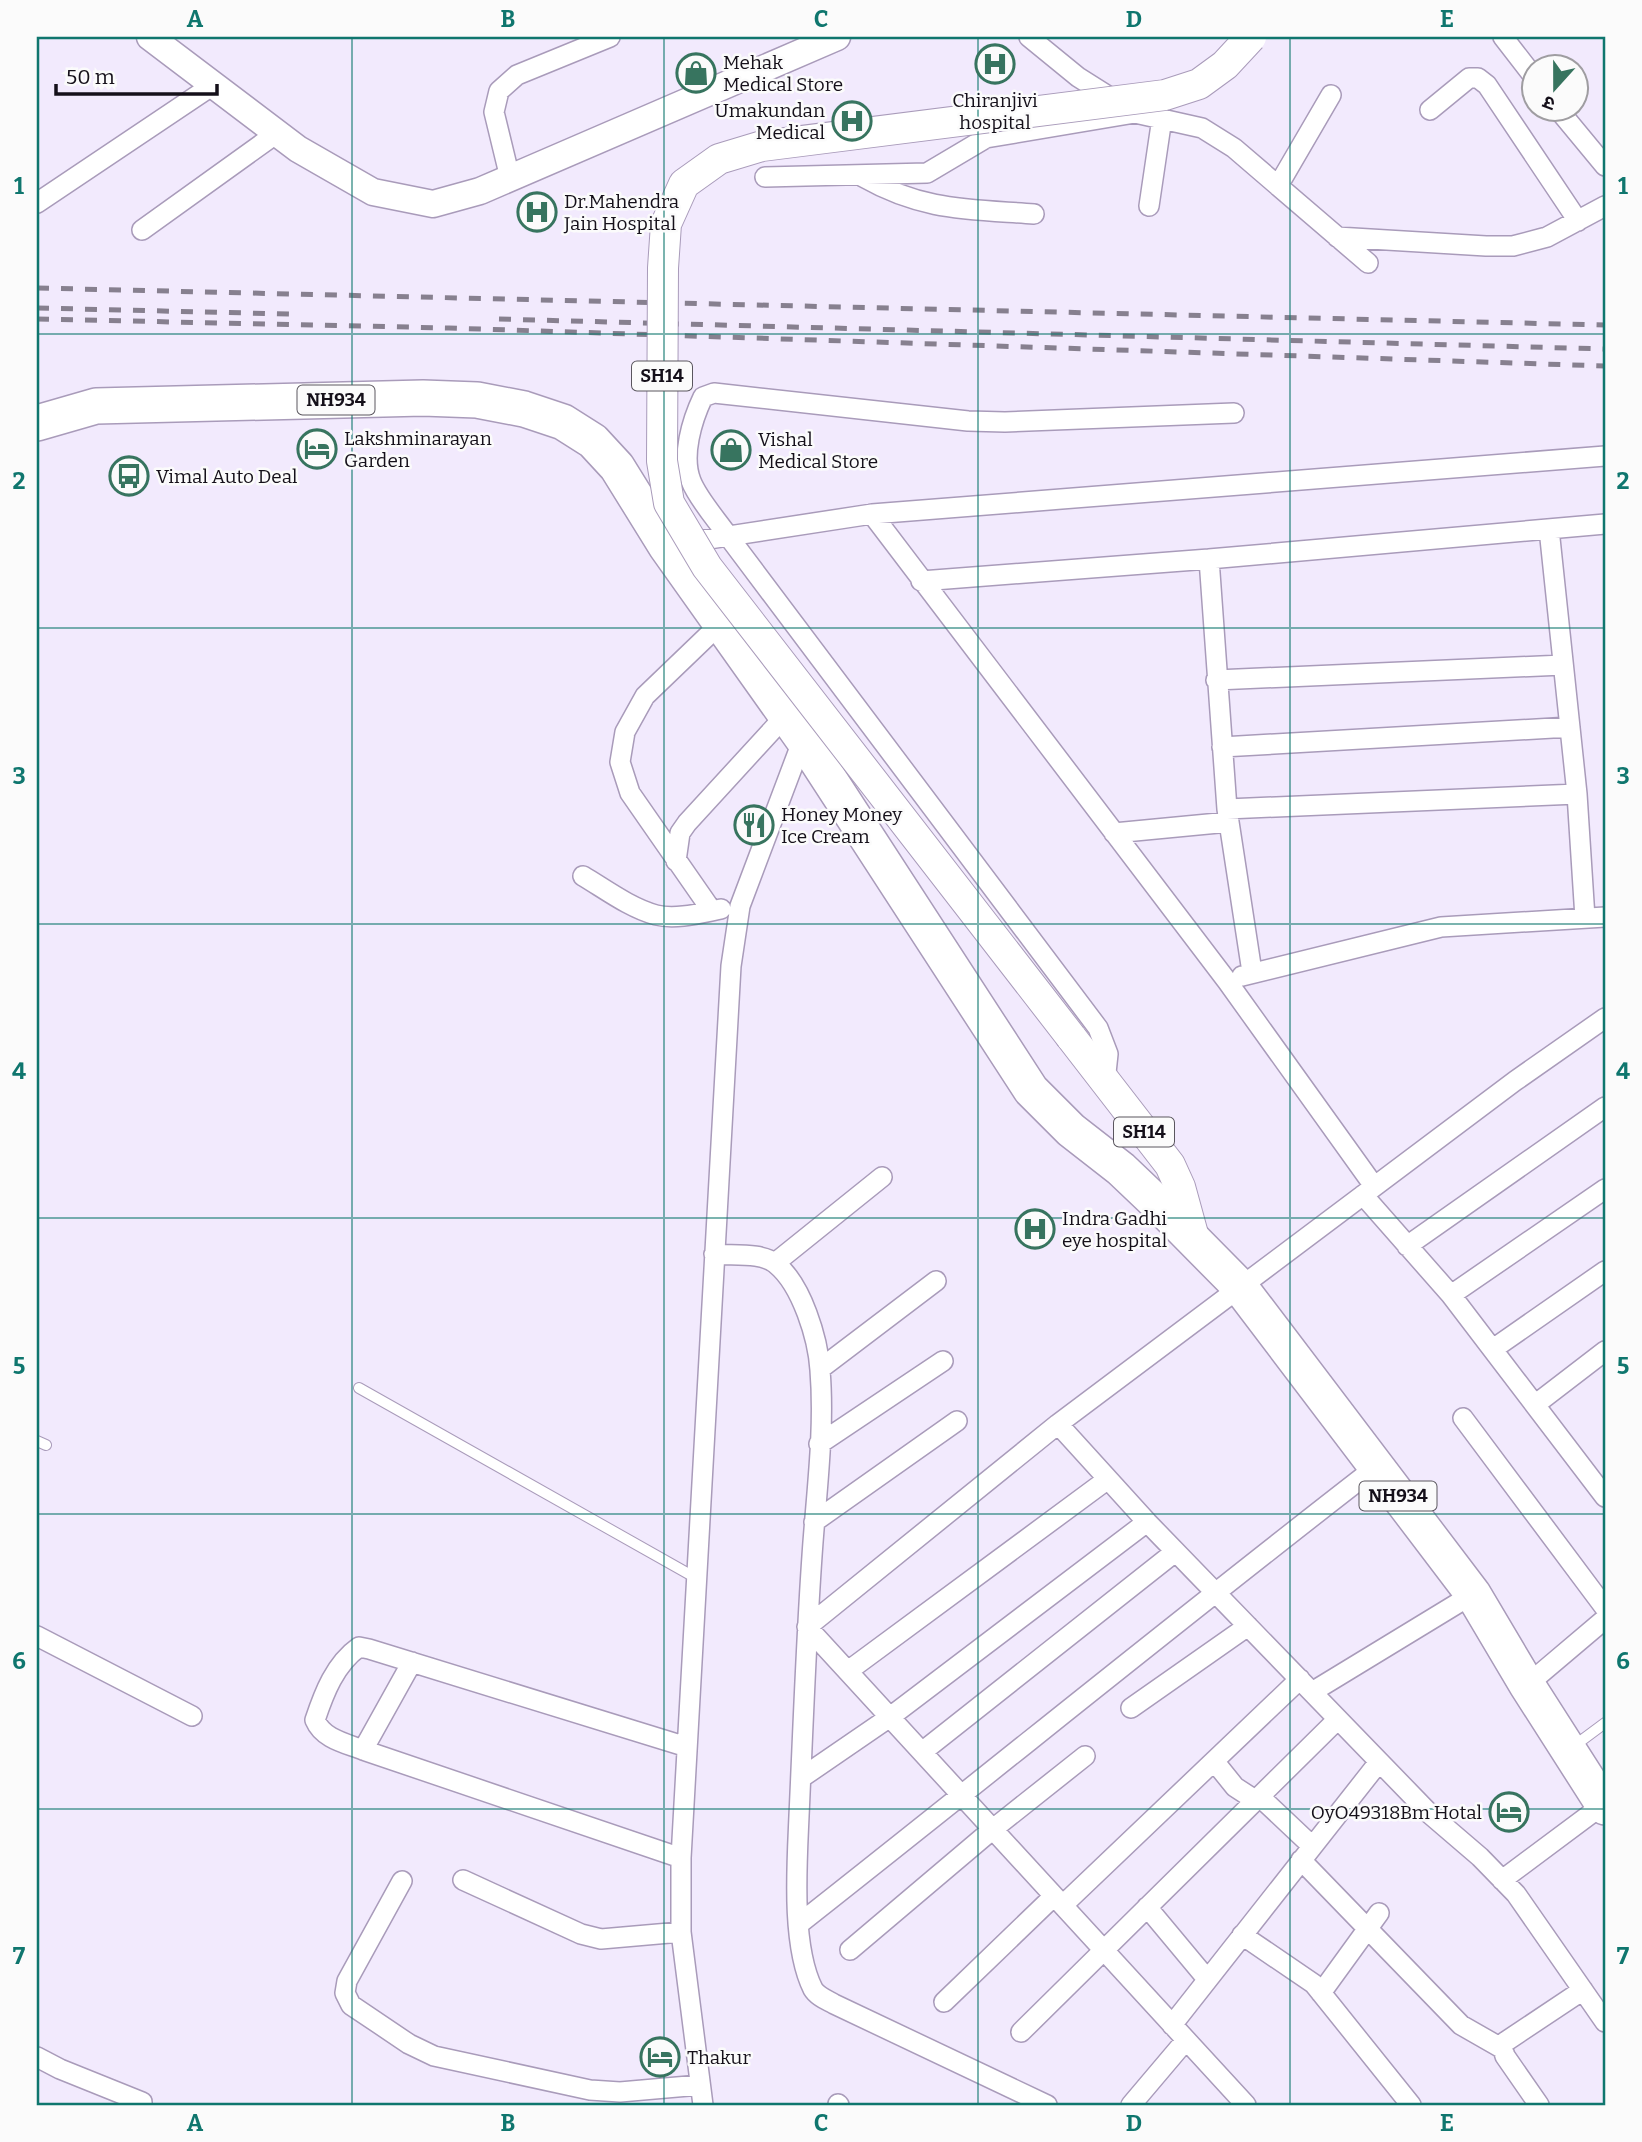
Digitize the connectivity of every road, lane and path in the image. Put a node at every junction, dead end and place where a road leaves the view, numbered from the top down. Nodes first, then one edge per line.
1 (610, 37) edge
2 (837, 37) edge
3 (1029, 37) edge
4 (1251, 37) edge
5 (1503, 37) edge
6 (165, 41) edge
7 (1520, 59) edge
8 (214, 85) junction
9 (1331, 95) dead end
10 (1430, 110) dead end
11 (1135, 113) junction
12 (1162, 118) junction
13 (1569, 122) edge
14 (277, 133) junction
15 (1605, 166) edge
16 (862, 176) junction
17 (765, 177) dead end
18 (510, 178) junction
19 (1278, 186) junction
20 (37, 203) edge
21 (1149, 206) dead end
22 (1605, 206) edge
23 (1034, 214) dead end
24 (1578, 221) junction
25 (142, 230) dead end
26 (1337, 237) junction
27 (1368, 263) dead end
28 (1234, 413) dead end
29 (37, 422) edge
30 (1605, 456) edge
31 (872, 514) junction
32 (1605, 524) edge
33 (1549, 529) junction
34 (728, 536) junction
35 (666, 545) junction
36 (1209, 559) junction
37 (921, 581) junction
38 (721, 624) junction
39 (1563, 664) junction
40 (1216, 680) junction
41 (795, 727) junction
42 (1570, 727) junction
43 (1222, 747) junction
44 (1577, 794) junction
45 (1228, 816) junction
46 (1114, 833) junction
47 (676, 860) junction
48 (583, 876) dead end
49 (740, 906) junction
50 (712, 911) junction
51 (1605, 917) edge
52 (1585, 918) junction
53 (1252, 972) junction
54 (1227, 981) junction
55 (1605, 1018) edge
56 (1105, 1082) junction
57 (1605, 1107) edge
58 (881, 1177) dead end
59 (1605, 1189) edge
60 (1369, 1191) junction
61 (1194, 1238) junction
62 (1407, 1246) junction
63 (714, 1254) junction
64 (775, 1263) junction
65 (1605, 1271) edge
66 (936, 1281) dead end
67 (1240, 1287) junction
68 (1451, 1295) junction
69 (1493, 1349) junction
70 (1605, 1351) edge
71 (943, 1361) dead end
72 (820, 1369) junction
73 (359, 1388) dead end
74 (1536, 1404) junction
75 (1463, 1418) dead end
76 (957, 1421) dead end
77 (1058, 1424) junction
78 (819, 1444) junction
79 (1376, 1467) junction
80 (1108, 1479) junction
81 (1605, 1497) edge
82 (814, 1521) junction
83 (1147, 1522) junction
84 (1175, 1552) junction
85 (696, 1578) junction
86 (1214, 1592) junction
87 (1472, 1594) junction
88 (1605, 1608) edge
89 (1605, 1619) edge
90 (1248, 1626) junction
91 (807, 1627) junction
92 (37, 1636) edge
93 (412, 1662) junction
94 (848, 1671) junction
95 (1527, 1685) junction
96 (1306, 1686) junction
97 (1131, 1708) dead end
98 (192, 1716) dead end
99 (890, 1717) junction
100 (1338, 1719) junction
101 (1605, 1723) edge
102 (687, 1747) junction
103 (363, 1750) junction
104 (1568, 1751) junction
105 (922, 1752) junction
106 (1085, 1756) dead end
107 (1214, 1761) junction
108 (1379, 1762) junction
109 (801, 1778) junction
110 (962, 1796) junction
111 (1260, 1797) junction
112 (1604, 1806) edge
113 (993, 1829) junction
114 (1307, 1853) junction
115 (681, 1858) junction
116 (463, 1880) dead end
117 (1503, 1880) junction
118 (402, 1881) dead end
119 (1059, 1901) junction
120 (1147, 1907) junction
121 (1373, 1921) junction
122 (799, 1924) junction
123 (681, 1932) junction
124 (1242, 1935) junction
125 (850, 1950) dead end
126 (1104, 1950) junction
127 (1208, 1979) junction
128 (1583, 1990) junction
129 (1321, 1993) junction
130 (944, 2002) dead end
131 (1605, 2022) edge
132 (1172, 2025) junction
133 (1020, 2032) dead end
134 (1186, 2040) junction
135 (1503, 2049) junction
136 (37, 2057) edge
137 (700, 2085) junction
138 (1027, 2100) edge
139 (144, 2104) edge
140 (703, 2105) edge
141 (1047, 2105) edge
142 (1131, 2105) edge
143 (1246, 2105) edge
144 (1411, 2105) edge
145 (1539, 2105) edge

1 - 18 street
2 - 18 street
3 - 11 street
4 - 56 main road, SH14, bridge
5 - 7 street
6 - 8 street
8 - 14 street
8 - 20 street
9 - 19 street
10 - 24 street
11 - 12 street
11 - 16 street
12 - 19 street
12 - 21 street
13 - 15 street
14 - 18 street
14 - 25 street
16 - 17 street
16 - 23 street
19 - 26 street
22 - 24 street
24 - 26 street
26 - 27 street
28 - 34 street
29 - 35 highway, NH934
30 - 31 street
31 - 34 street
31 - 37 street
32 - 33 street
33 - 36 street
33 - 39 street
34 - 35 street
34 - 56 street
35 - 38 highway, NH934
36 - 37 street
36 - 40 street
37 - 46 street
38 - 41 highway, NH934
38 - 47 street
39 - 40 street
39 - 42 street
40 - 43 street
41 - 47 street
41 - 49 street
41 - 61 highway, NH934
42 - 43 street
42 - 44 street
43 - 45 street
44 - 45 street
44 - 52 street
45 - 46 street
45 - 53 street
46 - 54 street
47 - 50 street
48 - 50 street
49 - 50 street
49 - 63 street
51 - 52 street
52 - 53 street
53 - 54 street
54 - 60 street
55 - 60 street
56 - 61 main road, SH14
57 - 62 street
58 - 64 street
59 - 68 street
60 - 62 street
60 - 67 street
61 - 67 highway, NH934
62 - 68 street
63 - 64 street
63 - 85 street
64 - 72 street
65 - 69 street
66 - 72 street
67 - 77 street
67 - 79 highway, NH934
68 - 69 street
69 - 74 street
70 - 74 street
71 - 78 street
72 - 78 street
73 - 85 lane
74 - 81 street
75 - 88 street
76 - 82 street
77 - 80 street
77 - 91 street
78 - 82 street
79 - 86 street
79 - 87 highway, NH934
80 - 83 street
80 - 94 street
82 - 91 street
83 - 84 street
83 - 99 street
84 - 86 street
84 - 105 street
85 - 102 street
86 - 90 street
86 - 110 street
87 - 95 highway, NH934
87 - 96 street
89 - 95 street
90 - 96 street
90 - 97 street
91 - 94 street
91 - 109 street
92 - 98 street
93 - 102 street
93 - 103 street
93 - 103 street
94 - 99 street
95 - 104 highway, NH934
96 - 100 street
96 - 107 street
99 - 105 street
99 - 109 street
100 - 108 street
100 - 111 street
101 - 104 lane
102 - 115 street
103 - 115 street
104 - 112 highway, NH934
105 - 110 street
106 - 113 street
107 - 111 street
107 - 119 street
108 - 114 street
108 - 117 street
109 - 122 street
110 - 113 street
110 - 122 street
111 - 114 street
111 - 120 street
112 - 117 street
113 - 119 street
113 - 125 street
114 - 121 street
114 - 124 street
115 - 123 street
116 - 123 street
117 - 128 street
118 - 137 street
119 - 126 street
119 - 130 street
120 - 126 street
120 - 127 street
121 - 129 street
121 - 135 street
122 - 138 street
123 - 137 street
124 - 127 street
124 - 129 street
126 - 132 street
126 - 133 street
127 - 132 street
128 - 131 street
128 - 135 street
129 - 144 street
132 - 134 street
134 - 142 street
134 - 143 street
135 - 145 street
136 - 139 street
137 - 140 street
138 - 141 street

